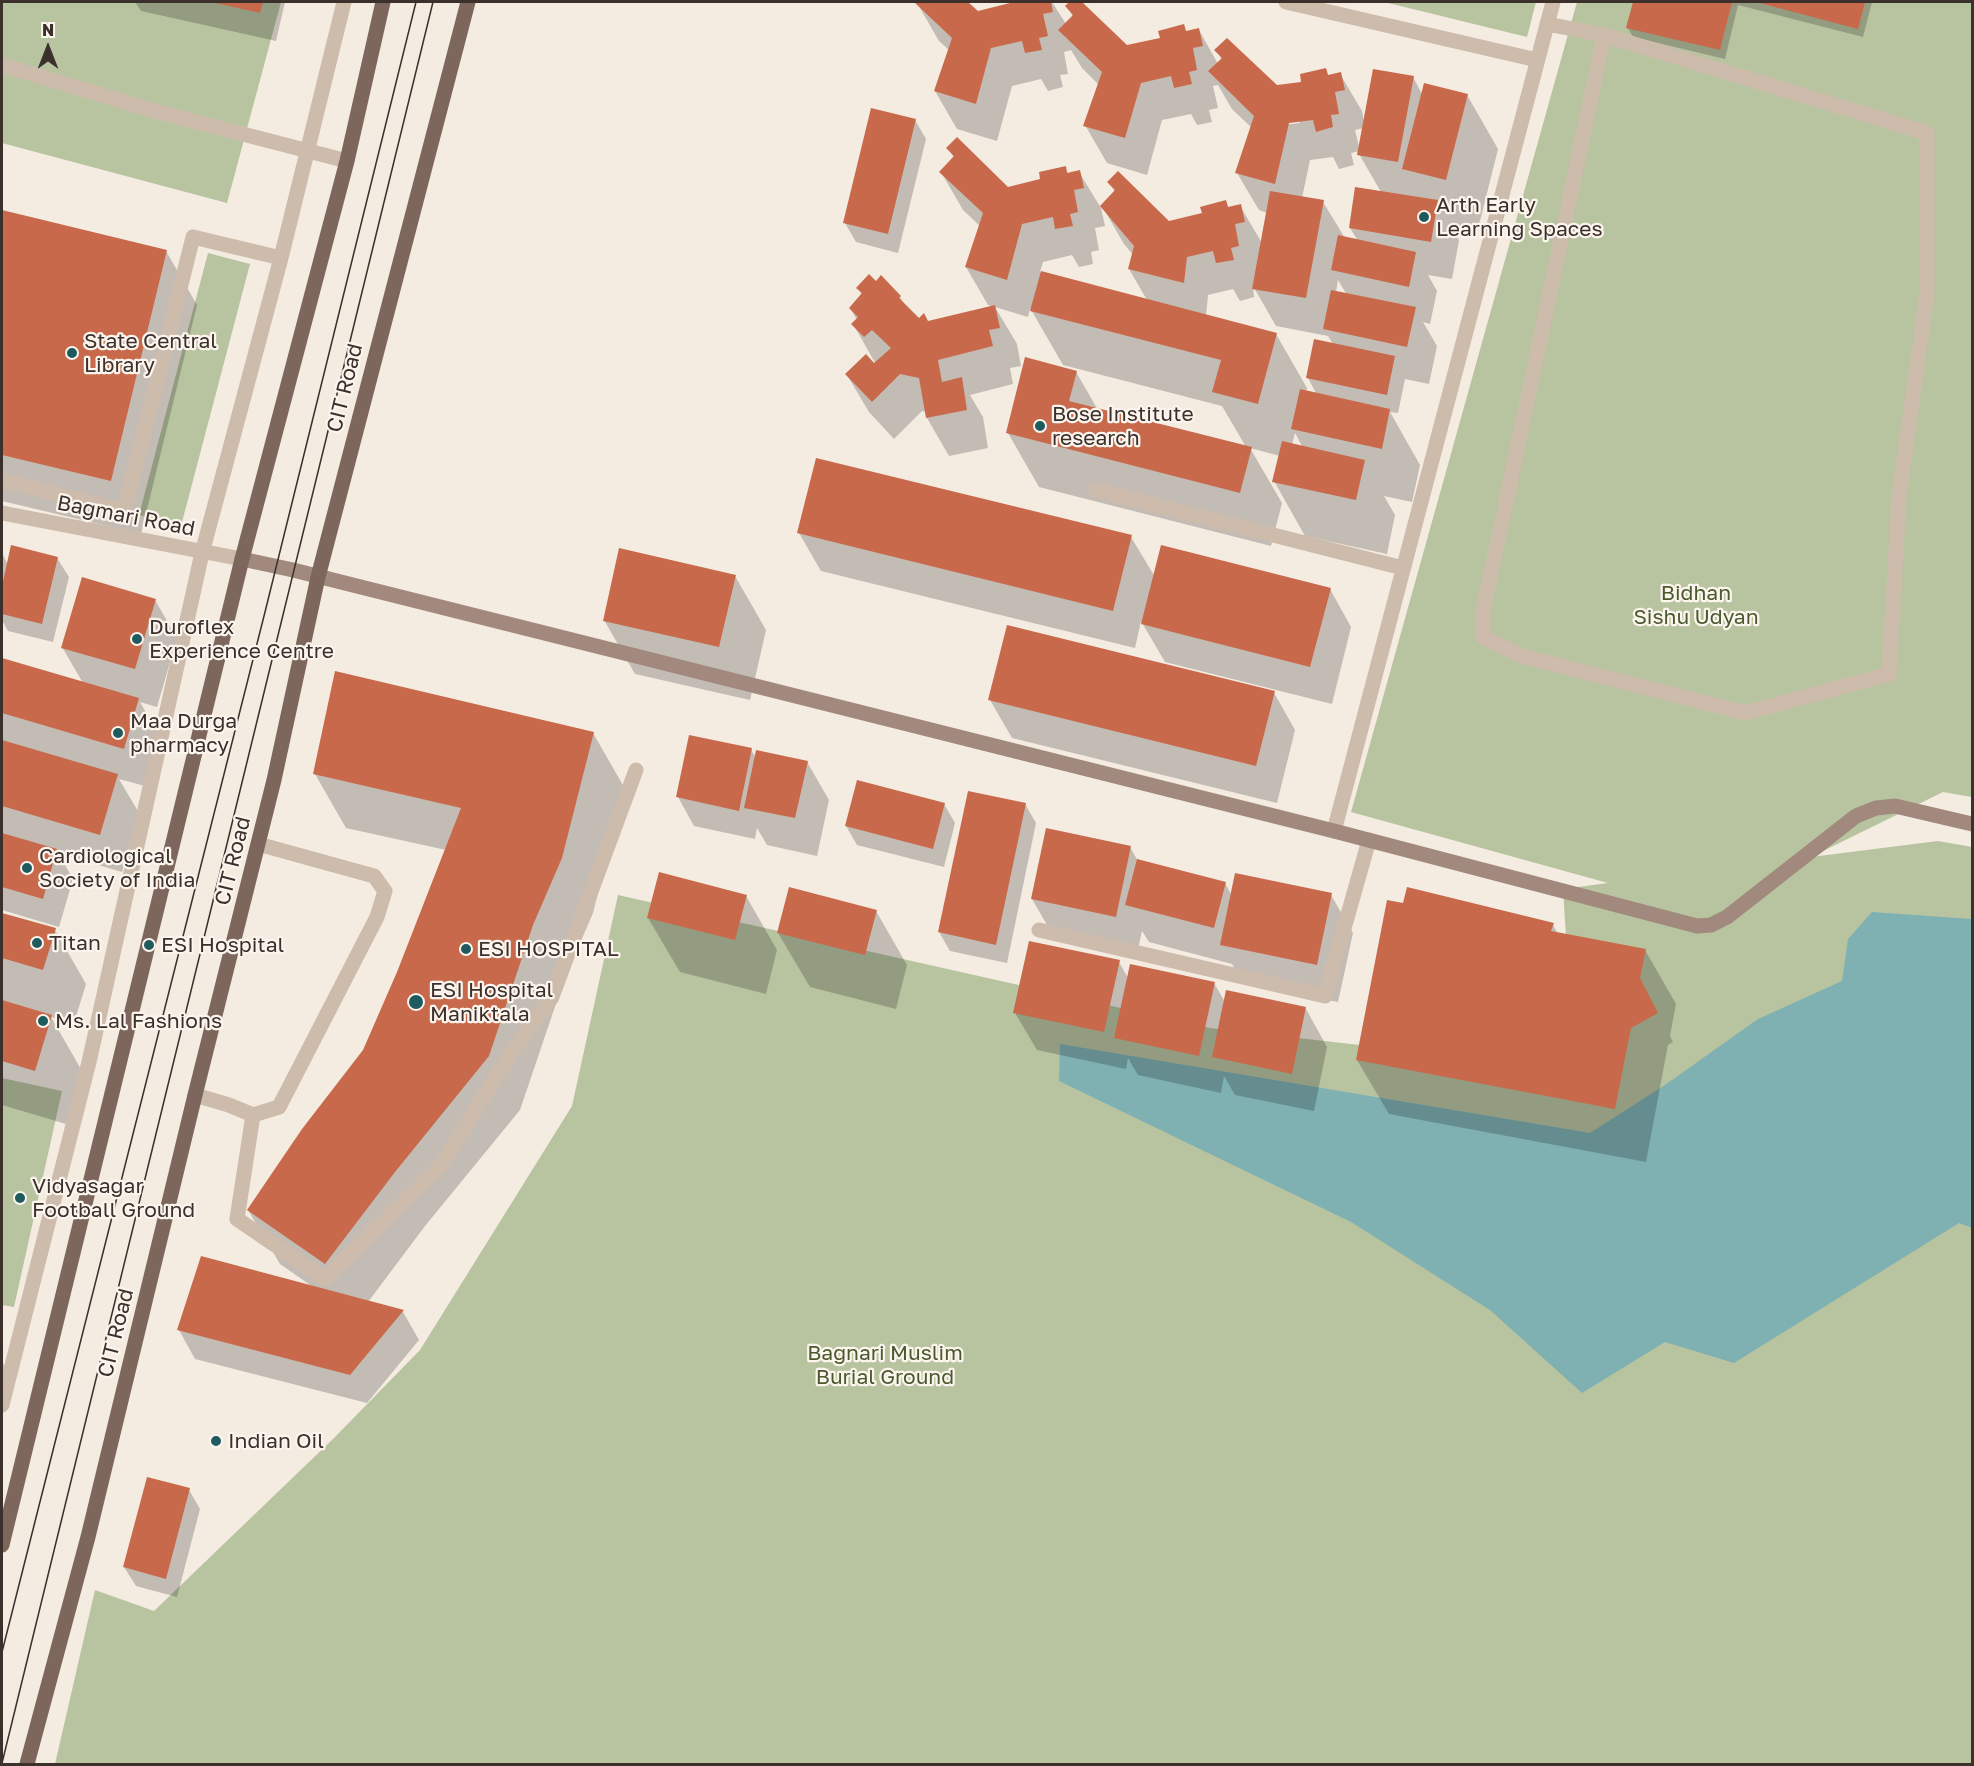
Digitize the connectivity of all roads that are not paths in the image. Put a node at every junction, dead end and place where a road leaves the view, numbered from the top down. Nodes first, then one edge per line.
1 (344, 2) edge
2 (383, 2) edge
3 (468, 2) edge
4 (1286, 2) edge
5 (1553, 2) edge
6 (1547, 24) junction
7 (1604, 35) junction
8 (1537, 60) junction
9 (2, 65) edge
10 (307, 150) junction
11 (347, 161) junction
12 (281, 258) junction
13 (2, 480) edge
14 (1096, 490) dead end
15 (2, 513) edge
16 (202, 553) junction
17 (242, 559) junction
18 (1403, 568) junction
19 (318, 577) junction
20 (636, 770) dead end
21 (1972, 824) edge
22 (1334, 831) junction
23 (1369, 840) junction
24 (258, 844) junction
25 (1039, 930) dead end
26 (195, 1095) junction
27 (254, 1115) junction
28 (2, 1405) edge
29 (2, 1545) edge
30 (27, 1764) edge

1 - 10 street
2 - 11 main road
3 - 19 main road, CIT Road
4 - 8 street
5 - 6 street
6 - 7 street
6 - 8 street
7 - 7 street
8 - 18 street
9 - 10 street
10 - 11 street
10 - 12 street
11 - 17 main road
12 - 13 street
12 - 16 street
14 - 18 street
15 - 16 street, Bagmari Road
16 - 17 street, Bagmari Road
16 - 28 street
17 - 19 main road
17 - 29 main road
18 - 22 street
19 - 22 main road
19 - 24 main road, CIT Road
20 - 27 street
21 - 23 main road
22 - 23 main road
23 - 25 street
24 - 26 main road, CIT Road
24 - 27 street
26 - 27 street
26 - 30 main road, CIT Road

